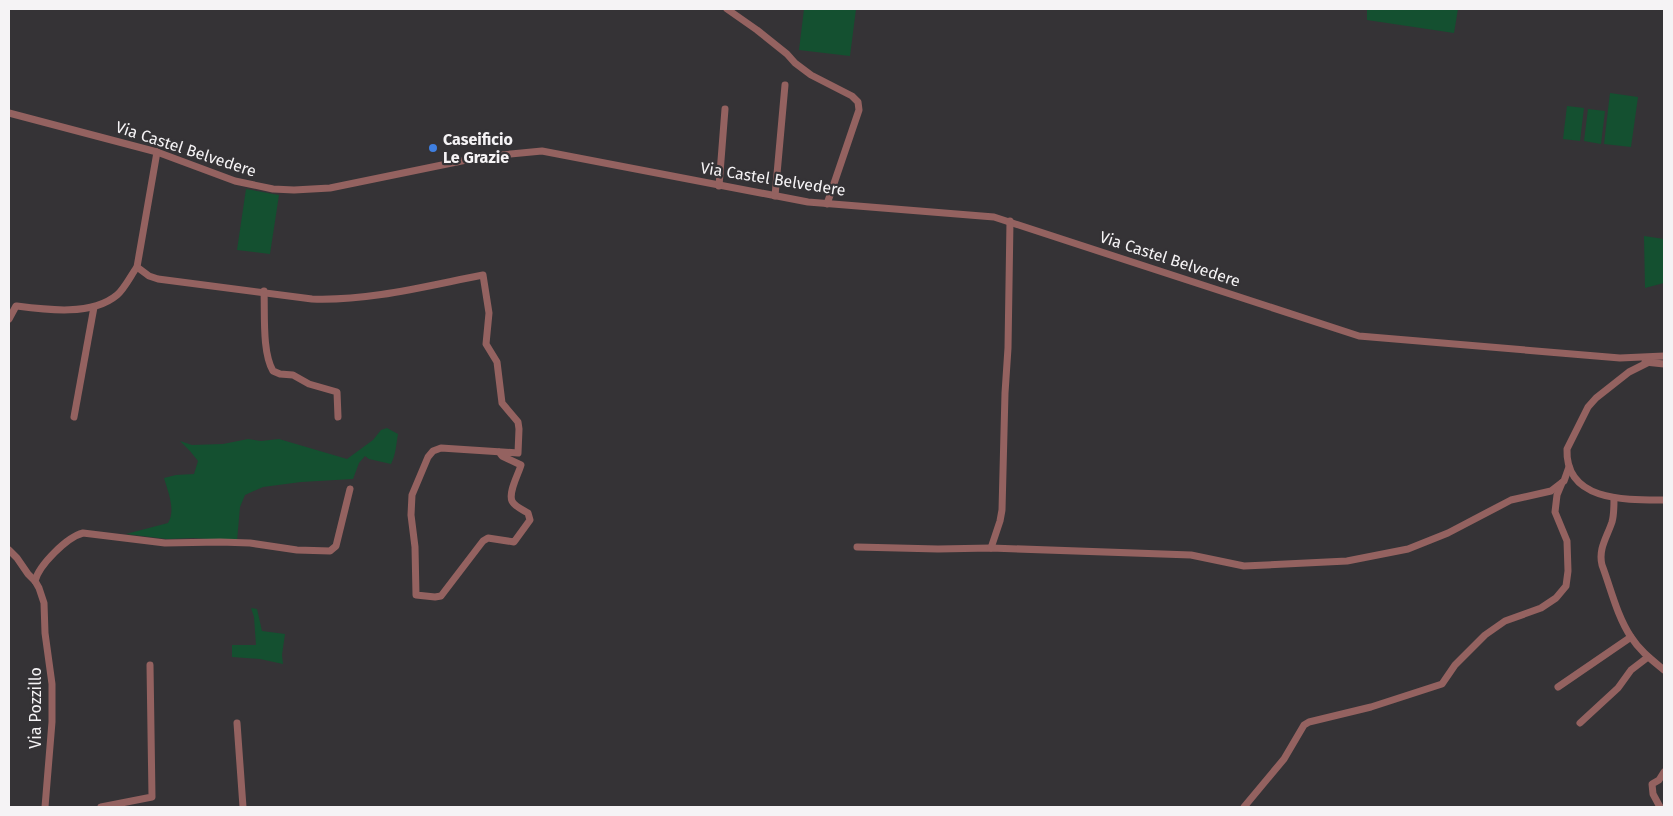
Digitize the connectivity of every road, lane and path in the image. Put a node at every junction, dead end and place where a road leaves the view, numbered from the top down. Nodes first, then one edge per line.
1 (727, 9) edge
2 (785, 85) dead end
3 (725, 109) dead end
4 (9, 113) edge
5 (157, 152) junction
6 (719, 186) junction
7 (774, 196) junction
8 (827, 204) junction
9 (1010, 221) junction
10 (138, 267) junction
11 (264, 291) junction
12 (94, 307) junction
13 (9, 319) edge
14 (1664, 356) edge
15 (1620, 358) junction
16 (1649, 362) junction
17 (1664, 363) edge
18 (74, 417) dead end
19 (338, 417) dead end
20 (499, 452) junction
21 (1569, 467) junction
22 (1562, 483) junction
23 (350, 489) dead end
24 (1614, 498) junction
25 (1664, 500) edge
26 (857, 547) dead end
27 (991, 548) junction
28 (9, 550) edge
29 (35, 581) junction
30 (1631, 637) junction
31 (1648, 657) junction
32 (150, 665) dead end
33 (1664, 670) edge
34 (1558, 687) dead end
35 (237, 723) dead end
36 (1580, 723) dead end
37 (1664, 772) edge
38 (45, 807) edge
39 (102, 807) edge
40 (243, 807) edge
41 (1244, 807) edge
42 (1660, 807) edge

1 - 8 street
2 - 7 street
3 - 6 street
4 - 5 street, Via Castel Belvedere
5 - 6 street, Via Castel Belvedere
5 - 10 street
6 - 7 street, Via Castel Belvedere
7 - 8 street, Via Castel Belvedere
8 - 9 street, Via Castel Belvedere
9 - 15 street, Via Castel Belvedere
9 - 27 street
10 - 11 street
10 - 12 street
11 - 19 street
11 - 20 street
12 - 13 street
12 - 18 street
14 - 15 street
14 - 17 street
15 - 16 street
16 - 17 street
16 - 21 street
20 - 20 street
21 - 22 street
21 - 24 street
22 - 27 street
22 - 41 street
23 - 29 street
24 - 25 street
24 - 30 street
26 - 27 street
28 - 29 street, Via Pozzillo
29 - 38 street, Via Pozzillo
30 - 31 street
30 - 34 street
31 - 33 street
31 - 36 street
32 - 39 street
35 - 40 street
37 - 42 street

